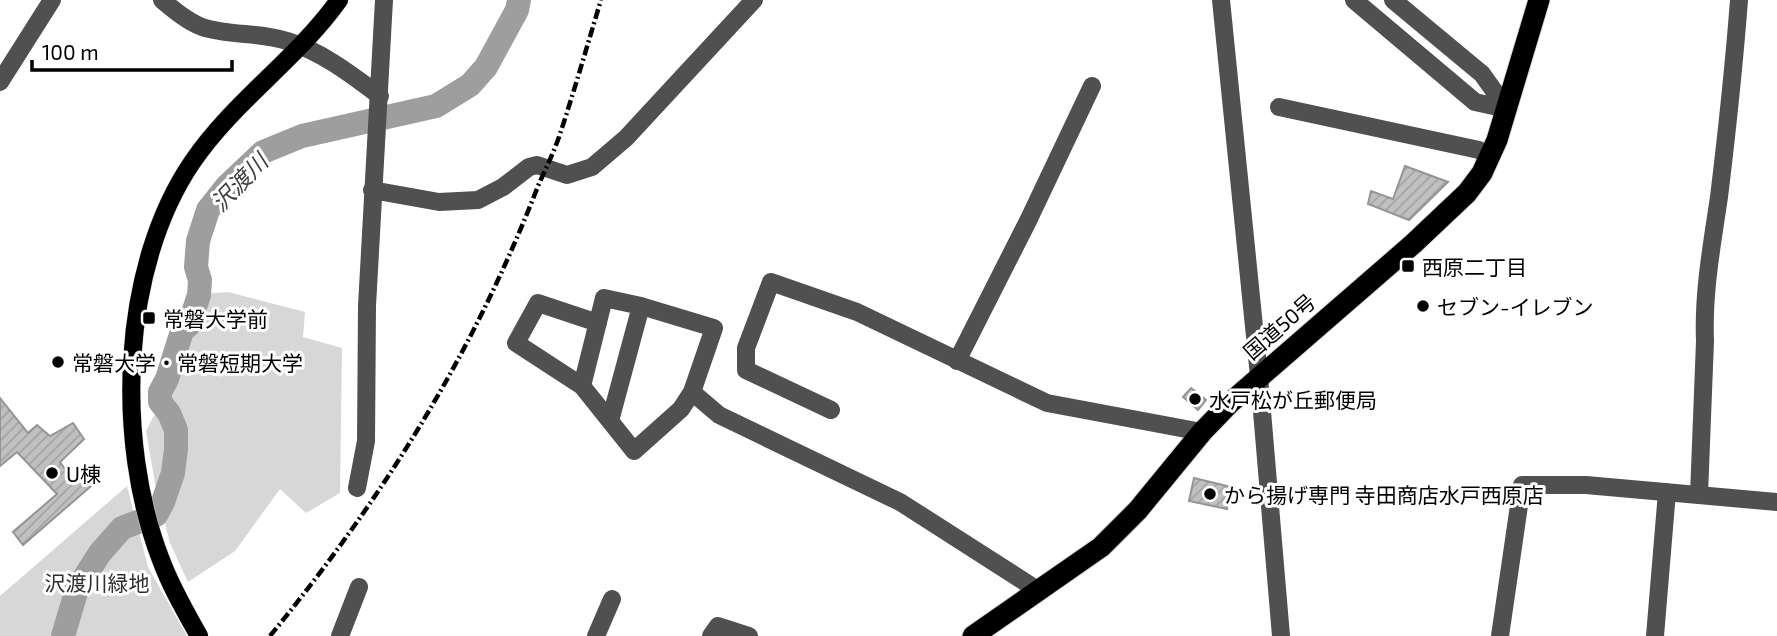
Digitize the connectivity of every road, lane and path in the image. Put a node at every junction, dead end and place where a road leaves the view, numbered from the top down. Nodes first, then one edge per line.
1 (52, 0) edge
2 (162, 0) edge
3 (339, 0) edge
4 (384, 0) edge
5 (754, 0) edge
6 (1221, 0) edge
7 (1354, 0) edge
8 (1392, 0) edge
9 (1539, 0) edge
10 (1739, 0) edge
11 (302, 46) junction
12 (0, 82) edge
13 (1092, 86) dead end
14 (380, 100) junction
15 (1279, 107) dead end
16 (1507, 109) junction
17 (1490, 157) junction
18 (372, 190) junction
19 (641, 306) junction
20 (598, 323) junction
21 (957, 361) junction
22 (1259, 376) junction
23 (582, 386) junction
24 (692, 392) junction
25 (831, 410) dead end
26 (610, 421) junction
27 (1202, 432) junction
28 (356, 488) dead end
29 (1667, 492) junction
30 (1699, 495) junction
31 (1777, 502) edge
32 (359, 587) dead end
33 (1039, 591) junction
34 (612, 599) dead end
35 (199, 636) edge
36 (341, 636) edge
37 (596, 636) edge
38 (711, 636) edge
39 (749, 636) edge
40 (973, 636) edge
41 (1281, 636) edge
42 (1500, 636) edge
43 (1655, 636) edge

1 - 12 street
2 - 11 street
3 - 11 main road
4 - 14 street
5 - 18 street
6 - 22 street
7 - 16 street
8 - 16 street
9 - 16 highway, 国道50号
10 - 30 street
11 - 14 street
11 - 35 main road
13 - 21 street
14 - 18 street
15 - 17 street
16 - 17 highway, 国道50号
17 - 22 highway, 国道50号
18 - 28 street
19 - 20 street
19 - 24 street
19 - 26 street
20 - 23 street
20 - 23 street
21 - 25 street
21 - 27 street
22 - 27 highway, 国道50号
22 - 41 street
23 - 26 street
24 - 26 street
24 - 33 street
27 - 33 highway, 国道50号
29 - 30 street
29 - 42 street
29 - 43 street
30 - 31 street
32 - 36 street
33 - 40 highway, 国道50号
34 - 37 street
38 - 39 street

